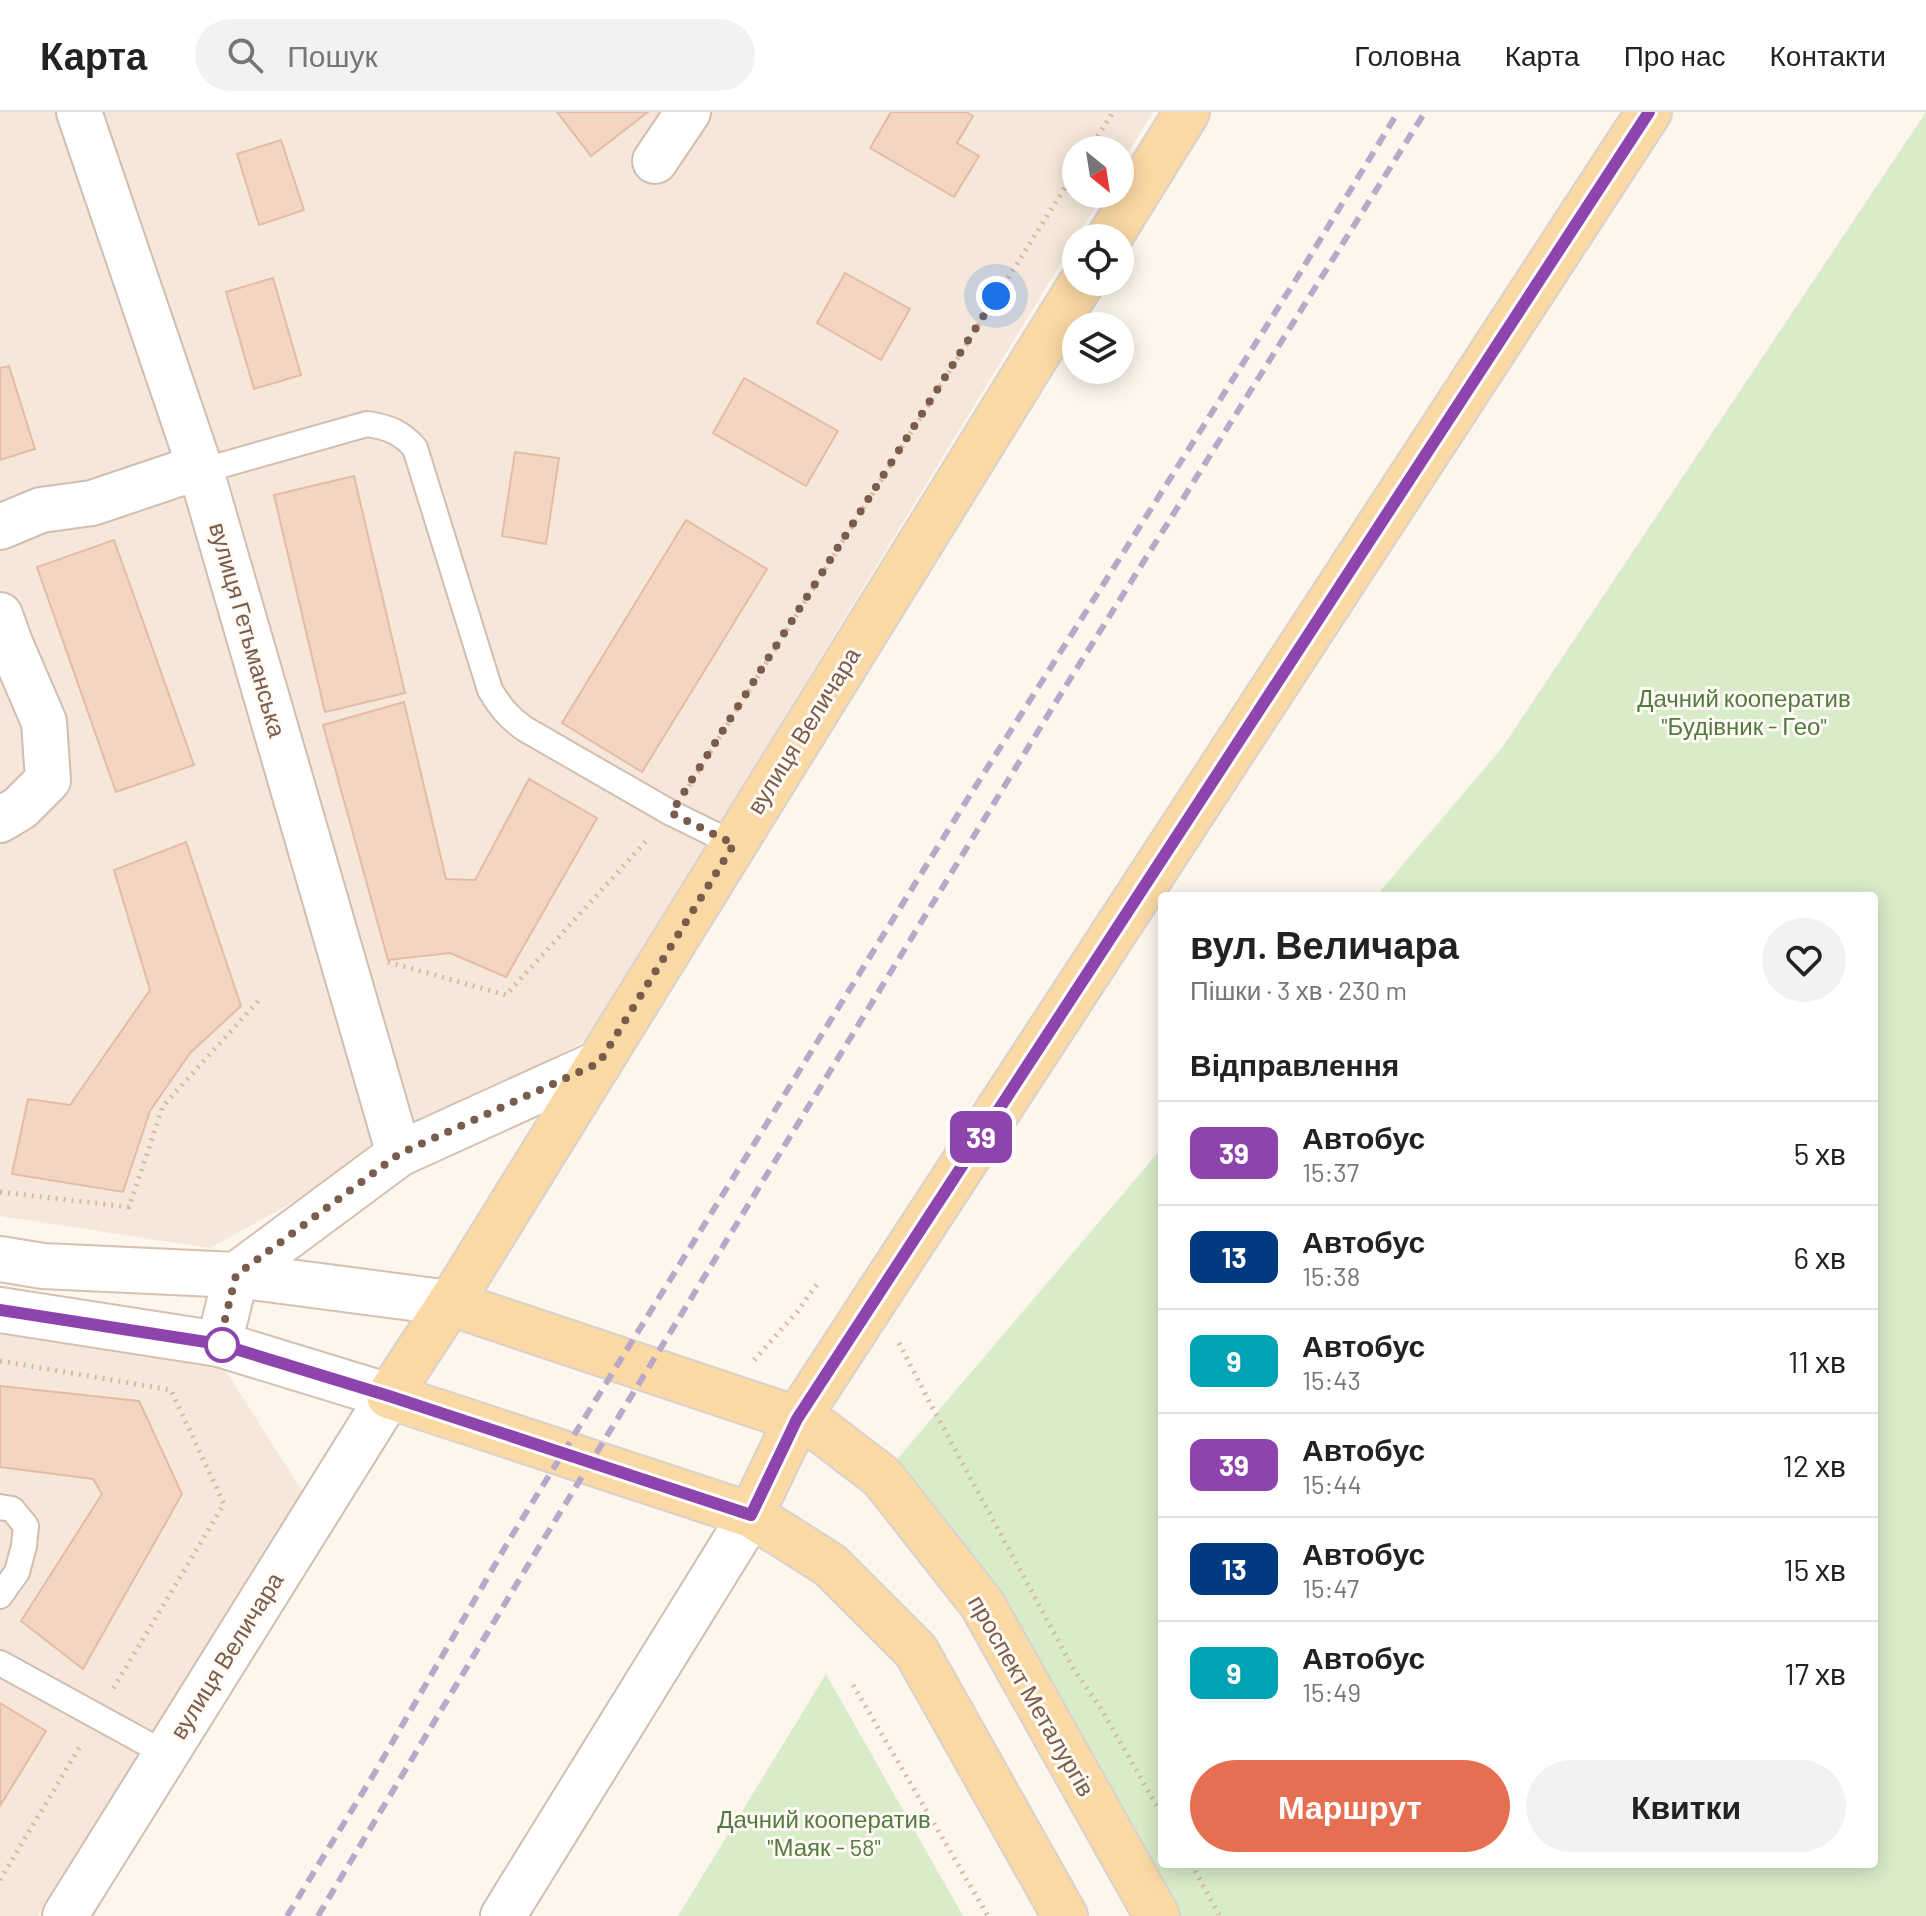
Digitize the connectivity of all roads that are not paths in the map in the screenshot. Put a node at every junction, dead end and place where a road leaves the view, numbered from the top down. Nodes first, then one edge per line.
1 (79, 112) edge
2 (688, 112) edge
3 (1187, 112) edge
4 (1649, 112) edge
5 (655, 161) dead end
6 (1118, 224) edge
7 (1073, 296) edge
8 (201, 471) junction
9 (0, 527) edge
10 (0, 615) edge
11 (0, 820) edge
12 (734, 844) junction
13 (599, 1063) junction
14 (399, 1154) junction
15 (0, 1259) edge
16 (236, 1275) junction
17 (450, 1303) junction
18 (0, 1310) edge
19 (219, 1344) junction
20 (389, 1396) junction
21 (797, 1419) junction
22 (0, 1507) edge
23 (751, 1515) junction
24 (0, 1596) edge
25 (0, 1663) edge
26 (166, 1754) junction
27 (65, 1916) edge
28 (503, 1916) edge
29 (1065, 1916) edge
30 (1157, 1916) edge

1 - 8 street, вулиця Гетьманська
2 - 5 street
3 - 6 main road
4 - 21 main road
7 - 12 main road, вулиця Величара
8 - 9 street
8 - 12 lane
8 - 14 street, вулиця Гетьманська
10 - 11 street
12 - 13 main road, вулиця Величара
13 - 14 street
13 - 17 main road, вулиця Величара
14 - 16 street
15 - 16 street
16 - 17 street
16 - 19 street
17 - 20 main road, вулиця Величара
17 - 21 main road, проспект Металургів
18 - 19 street
19 - 20 street
20 - 23 main road
20 - 26 street, вулиця Величара
21 - 23 main road
21 - 30 main road, проспект Металургів
22 - 24 lane
23 - 28 street
23 - 29 main road
25 - 26 lane
26 - 27 street, вулиця Величара

